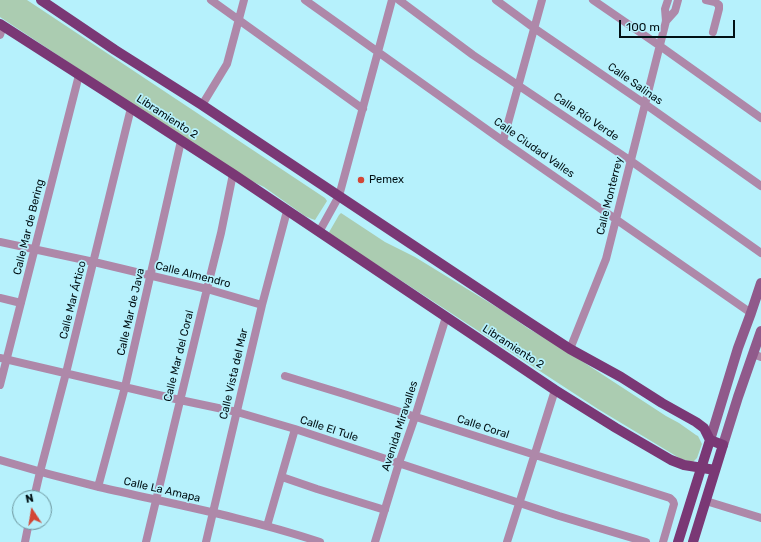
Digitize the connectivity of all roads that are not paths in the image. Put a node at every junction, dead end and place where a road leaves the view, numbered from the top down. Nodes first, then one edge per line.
1 (211, 0) edge
2 (244, 0) edge
3 (305, 0) edge
4 (392, 0) edge
5 (399, 0) edge
6 (496, 0) edge
7 (542, 0) edge
8 (593, 0) edge
9 (668, 0) edge
10 (678, 0) edge
11 (706, 0) edge
12 (43, 1) edge
13 (239, 20) junction
14 (666, 21) junction
15 (1, 28) edge
16 (534, 28) junction
17 (713, 32) dead end
18 (660, 46) junction
19 (379, 51) junction
20 (79, 75) junction
21 (519, 85) junction
22 (645, 104) junction
23 (202, 105) junction
24 (131, 108) junction
25 (364, 109) junction
26 (761, 118) edge
27 (504, 140) junction
28 (181, 141) junction
29 (631, 160) junction
30 (233, 174) junction
31 (761, 186) edge
32 (339, 196) junction
33 (287, 211) junction
34 (616, 218) junction
35 (319, 232) junction
36 (0, 242) edge
37 (34, 250) junction
38 (761, 253) edge
39 (94, 262) junction
40 (150, 276) junction
41 (761, 283) edge
42 (207, 289) junction
43 (0, 298) edge
44 (21, 303) junction
45 (262, 305) junction
46 (751, 313) junction
47 (446, 317) junction
48 (761, 331) edge
49 (570, 349) junction
50 (757, 356) edge
51 (3, 359) edge
52 (66, 373) junction
53 (285, 376) dead end
54 (0, 385) edge
55 (125, 387) junction
56 (555, 390) junction
57 (180, 400) junction
58 (236, 412) junction
59 (415, 417) junction
60 (295, 429) junction
61 (710, 440) junction
62 (723, 445) junction
63 (535, 455) junction
64 (0, 460) edge
65 (399, 463) junction
66 (702, 467) junction
67 (715, 470) junction
68 (40, 472) junction
69 (282, 477) junction
70 (98, 487) junction
71 (36, 490) edge
72 (157, 500) junction
73 (706, 501) junction
74 (519, 502) junction
75 (385, 510) junction
76 (212, 512) junction
77 (761, 518) edge
78 (267, 526) junction
79 (27, 530) edge
80 (630, 540) edge
81 (25, 542) edge
82 (146, 542) edge
83 (206, 542) edge
84 (320, 542) edge
85 (375, 542) edge
86 (507, 542) edge
87 (646, 542) edge
88 (663, 542) edge
89 (678, 542) edge
90 (693, 542) edge

1 - 13 street
2 - 13 street
3 - 19 street, Calle Ciudad Valles
4 - 19 street
5 - 21 street, Calle Río Verde
6 - 16 street, Calle Salinas
7 - 16 street
8 - 18 street
9 - 14 street, Calle Monterrey
10 - 14 street, Calle Monterrey
11 - 17 street
12 - 23 main road
13 - 23 street
13 - 25 street
14 - 18 street, Calle Monterrey
15 - 20 main road, Libramiento 2
16 - 21 street
16 - 22 street, Calle Salinas
18 - 22 street, Calle Monterrey
18 - 26 street
19 - 25 street
19 - 27 street, Calle Ciudad Valles
20 - 24 main road, Libramiento 2
20 - 37 street, Calle Mar de Bering
21 - 27 street
21 - 29 street, Calle Río Verde
22 - 29 street, Calle Monterrey
22 - 31 street, Calle Salinas
23 - 32 main road
24 - 28 main road, Libramiento 2
24 - 39 street, Calle Mar Ártico
25 - 32 street
27 - 34 street, Calle Ciudad Valles
28 - 30 main road, Libramiento 2
28 - 40 street, Calle Mar de Java
29 - 34 street, Calle Monterrey
29 - 38 street, Calle Río Verde
30 - 33 main road, Libramiento 2
30 - 42 street, Calle Mar del Coral
32 - 35 street
32 - 49 main road
33 - 35 main road, Libramiento 2
33 - 45 street, Calle Vista del Mar
34 - 46 street, Calle Ciudad Valles
34 - 49 street, Calle Monterrey
35 - 47 main road, Libramiento 2
36 - 37 street, Calle Almendro
37 - 39 street, Calle Almendro
37 - 44 street, Calle Mar de Bering
39 - 40 street, Calle Almendro
39 - 52 street, Calle Mar Ártico
40 - 42 street, Calle Almendro
40 - 55 street, Calle Mar de Java
41 - 46 main road
42 - 45 street, Calle Almendro
42 - 57 street, Calle Mar del Coral
43 - 44 street
44 - 51 street, Calle Mar de Bering
45 - 58 street, Calle Vista del Mar
46 - 61 main road
47 - 56 main road, Libramiento 2
47 - 59 street, Avenida Miravalles
48 - 50 main road
49 - 61 main road
50 - 62 main road
51 - 52 street, Calle El Tule
51 - 54 street, Calle Mar de Bering
52 - 55 street, Calle El Tule
52 - 68 street, Calle Mar Ártico
53 - 59 street, Calle Coral
55 - 57 street, Calle El Tule
55 - 70 street, Calle Mar de Java
56 - 63 street
56 - 66 main road, Libramiento 2
57 - 58 street, Calle El Tule
57 - 72 street, Calle Mar del Coral
58 - 60 street, Calle El Tule
58 - 76 street, Calle Vista del Mar
59 - 63 street, Calle Coral
59 - 65 street, Avenida Miravalles
60 - 65 street, Calle El Tule
60 - 69 street
61 - 62 main road
61 - 66 main road
62 - 67 main road
63 - 74 street
63 - 88 street, Calle Coral
64 - 68 street, Calle La Amapa
65 - 74 street, Calle El Tule
65 - 75 street, Avenida Miravalles
66 - 67 main road, Libramiento 2
66 - 89 main road
67 - 73 main road
68 - 70 street, Calle La Amapa
68 - 71 street, Calle Mar Ártico
69 - 75 street
69 - 78 street
70 - 72 street, Calle La Amapa
72 - 76 street, Calle La Amapa
72 - 82 street, Calle Mar del Coral
73 - 77 street
73 - 90 main road
74 - 80 street, Calle El Tule
74 - 86 street
75 - 85 street, Avenida Miravalles
76 - 78 street, Calle La Amapa
76 - 83 street, Calle Vista del Mar
78 - 84 street, Calle La Amapa
79 - 81 street
80 - 87 street, Calle El Tule

